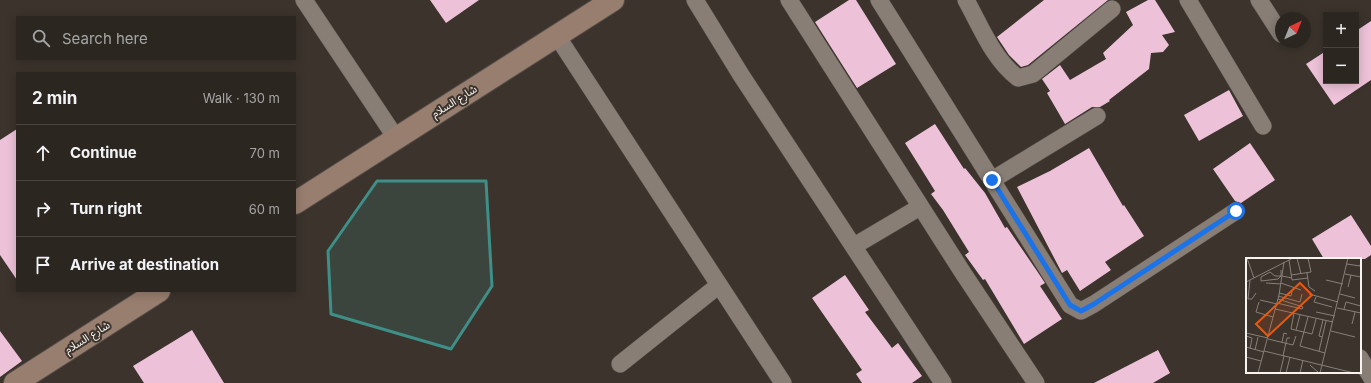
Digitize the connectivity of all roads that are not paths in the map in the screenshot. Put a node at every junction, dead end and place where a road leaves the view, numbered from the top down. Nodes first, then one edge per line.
1 (304, 0) edge
2 (613, 0) edge
3 (695, 0) edge
4 (789, 0) edge
5 (879, 0) edge
6 (966, 0) edge
7 (1188, 0) edge
8 (1260, 0) edge
9 (1112, 10) dead end
10 (1275, 25) edge
11 (557, 36) junction
12 (1097, 116) dead end
13 (1263, 126) dead end
14 (396, 138) junction
15 (992, 180) junction
16 (296, 202) edge
17 (920, 207) junction
18 (1236, 211) dead end
19 (854, 246) junction
20 (719, 285) junction
21 (157, 292) edge
22 (1361, 360) edge
23 (620, 364) dead end
24 (1371, 377) edge
25 (15, 383) edge
26 (783, 383) edge
27 (943, 383) edge
28 (1036, 383) edge

1 - 14 street
2 - 11 main road, شارع السلام
3 - 19 street
4 - 17 street
5 - 15 street
6 - 9 street
7 - 13 street
8 - 10 street
11 - 14 main road, شارع السلام
11 - 20 street
12 - 15 street
14 - 16 main road, شارع السلام
15 - 18 street
17 - 19 street
17 - 28 street
19 - 27 street
20 - 23 street
20 - 26 street
21 - 25 main road, شارع السلام
22 - 24 street

